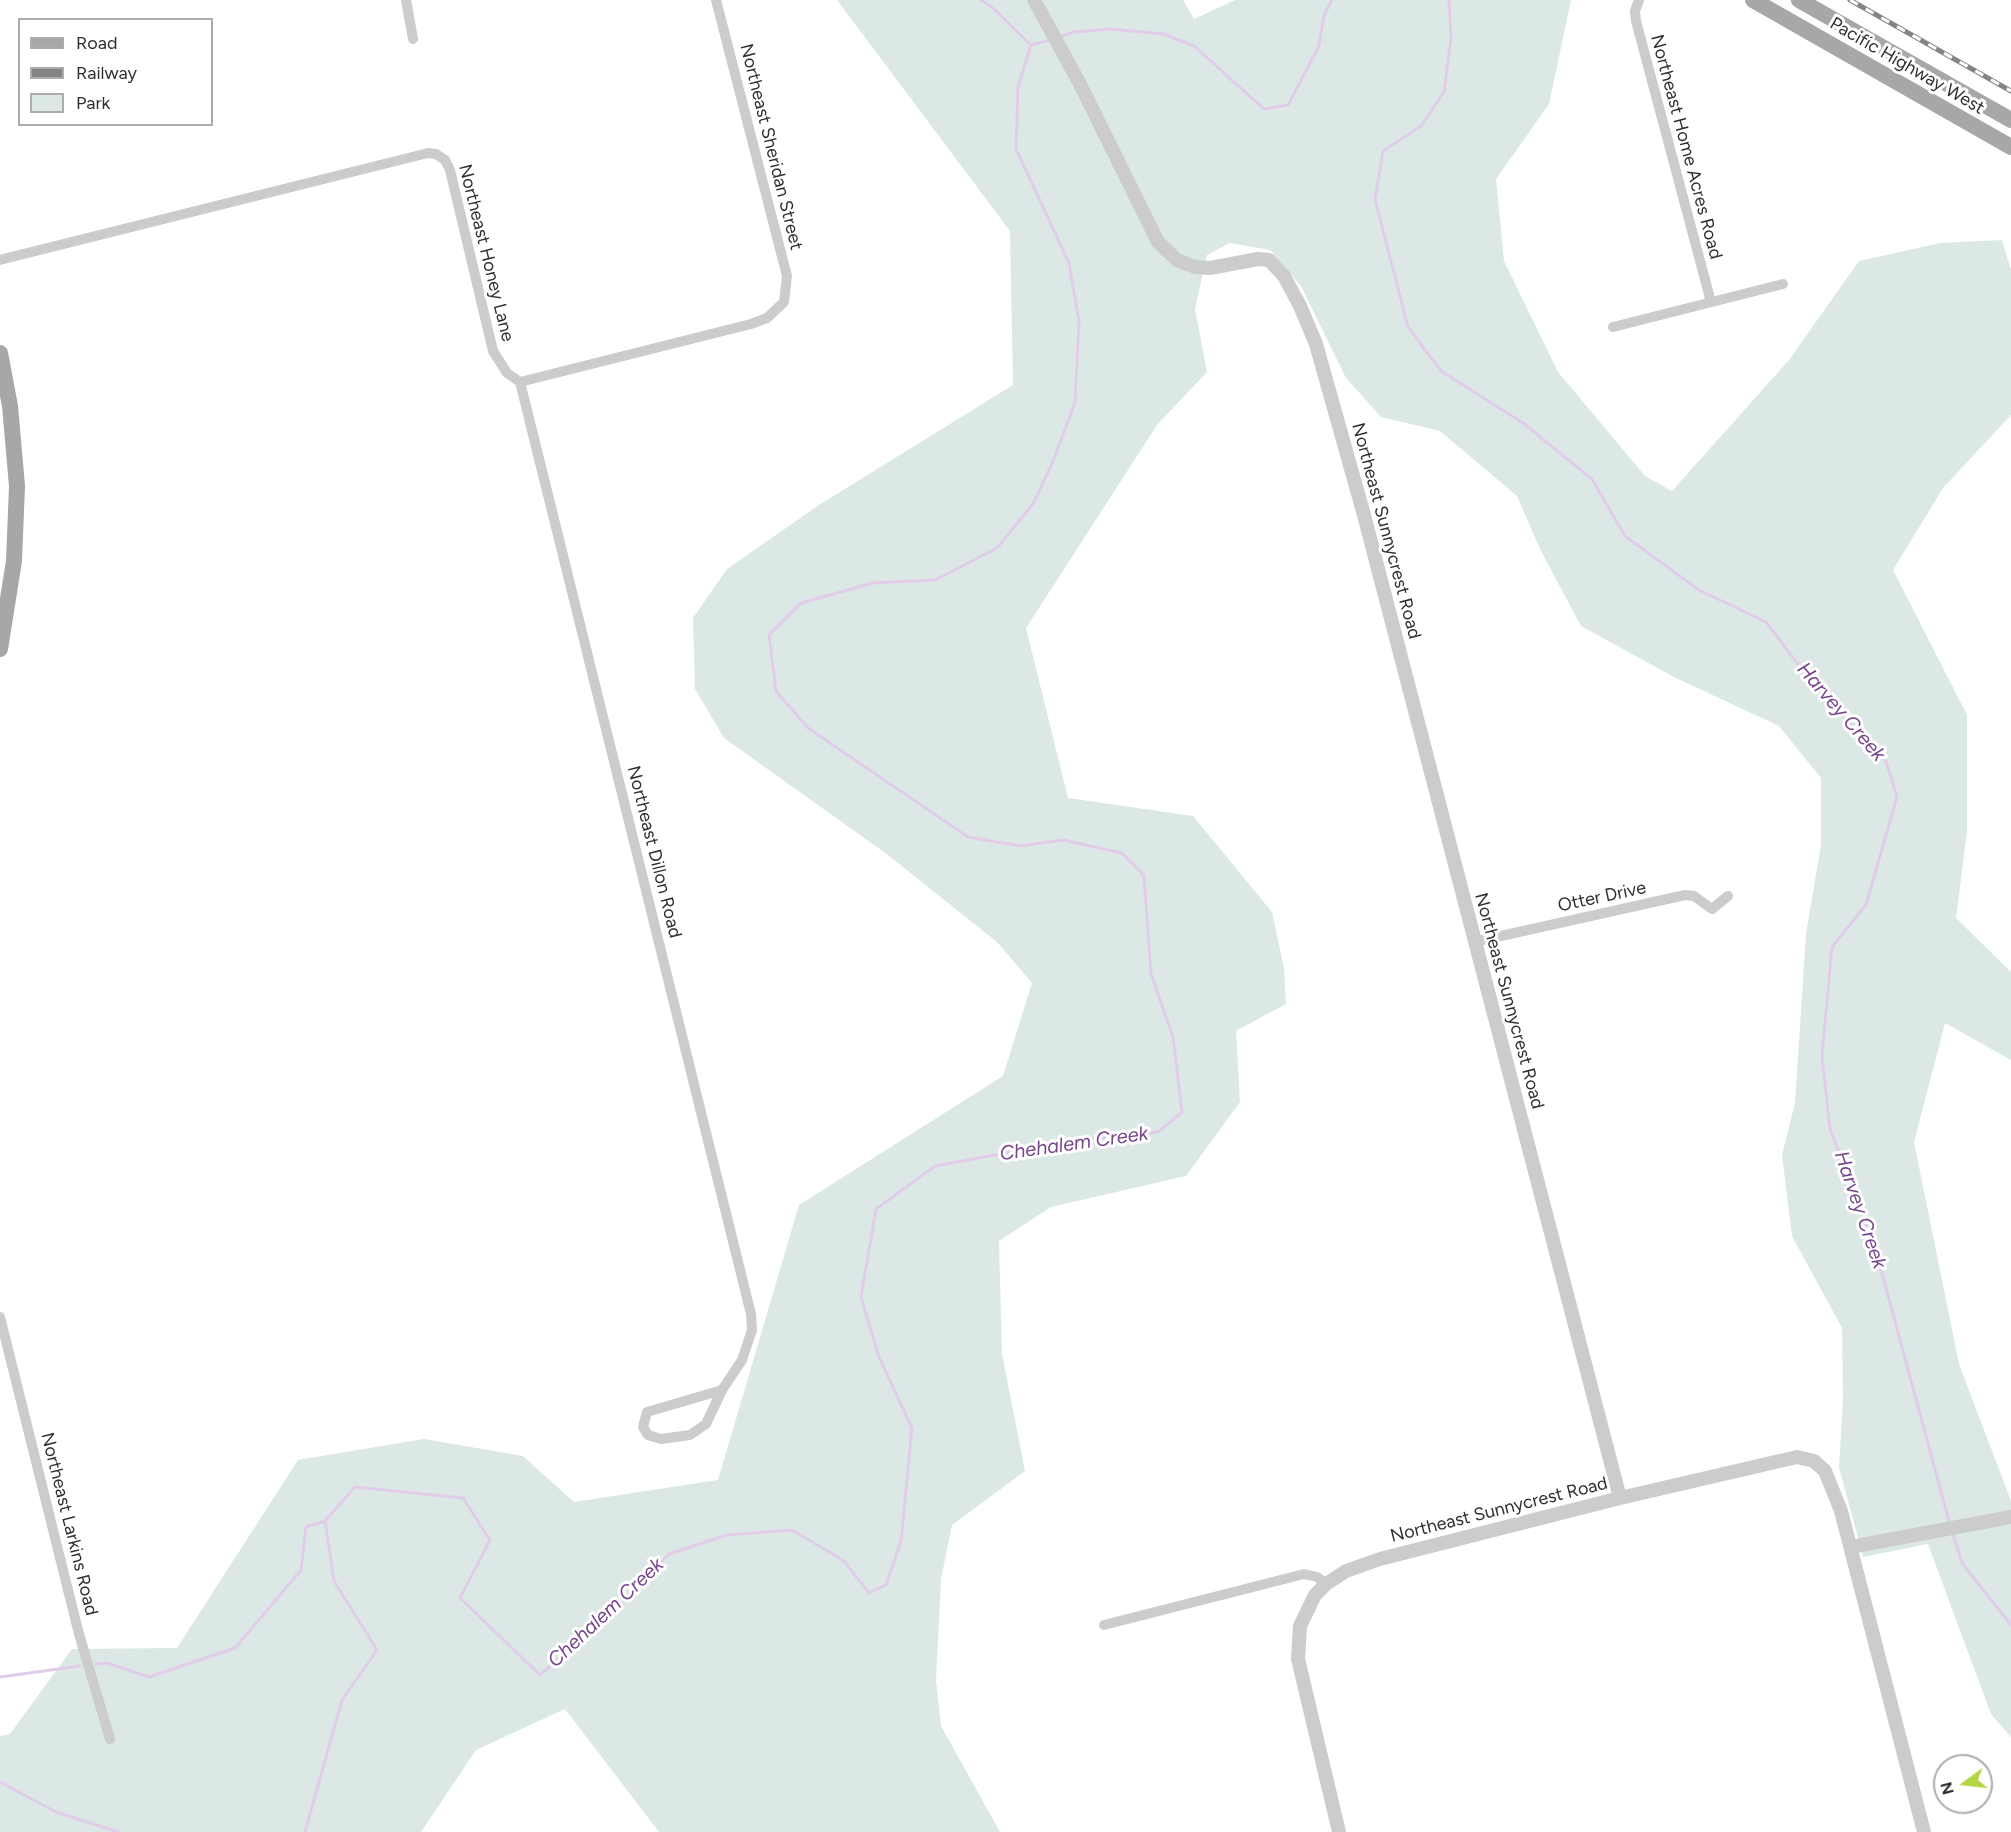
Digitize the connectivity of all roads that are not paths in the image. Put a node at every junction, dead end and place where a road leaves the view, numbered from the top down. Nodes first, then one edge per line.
1 (406, 0) edge
2 (716, 0) edge
3 (1034, 0) edge
4 (1639, 0) edge
5 (1753, 0) edge
6 (1799, 0) edge
7 (413, 39) dead end
8 (2011, 120) edge
9 (2011, 147) edge
10 (0, 260) edge
11 (1783, 284) dead end
12 (1711, 302) junction
13 (1613, 327) dead end
14 (0, 353) edge
15 (520, 382) junction
16 (0, 649) edge
17 (1728, 896) dead end
18 (1474, 942) junction
19 (0, 1317) edge
20 (722, 1390) junction
21 (1620, 1498) junction
22 (2011, 1517) edge
23 (1851, 1547) junction
24 (1326, 1584) junction
25 (1104, 1624) dead end
26 (110, 1739) dead end
27 (1339, 1832) edge
28 (1924, 1832) edge

1 - 7 street
2 - 15 street, Northeast Sheridan Street
3 - 18 street, Northeast Sunnycrest Road
4 - 12 street, Northeast Home Acres Road
5 - 9 main road, Pacific Highway West
6 - 8 main road, Pacific Highway West
10 - 15 street, Northeast Honey Lane
11 - 12 street
12 - 13 street
14 - 16 main road
15 - 20 street, Northeast Dillon Road
17 - 18 street, Otter Drive
18 - 21 street, Northeast Sunnycrest Road
19 - 26 street, Northeast Larkins Road
20 - 20 street
21 - 23 street
21 - 24 street, Northeast Sunnycrest Road
22 - 23 street
23 - 28 street
24 - 25 street
24 - 27 street, Northeast Sunnycrest Road

